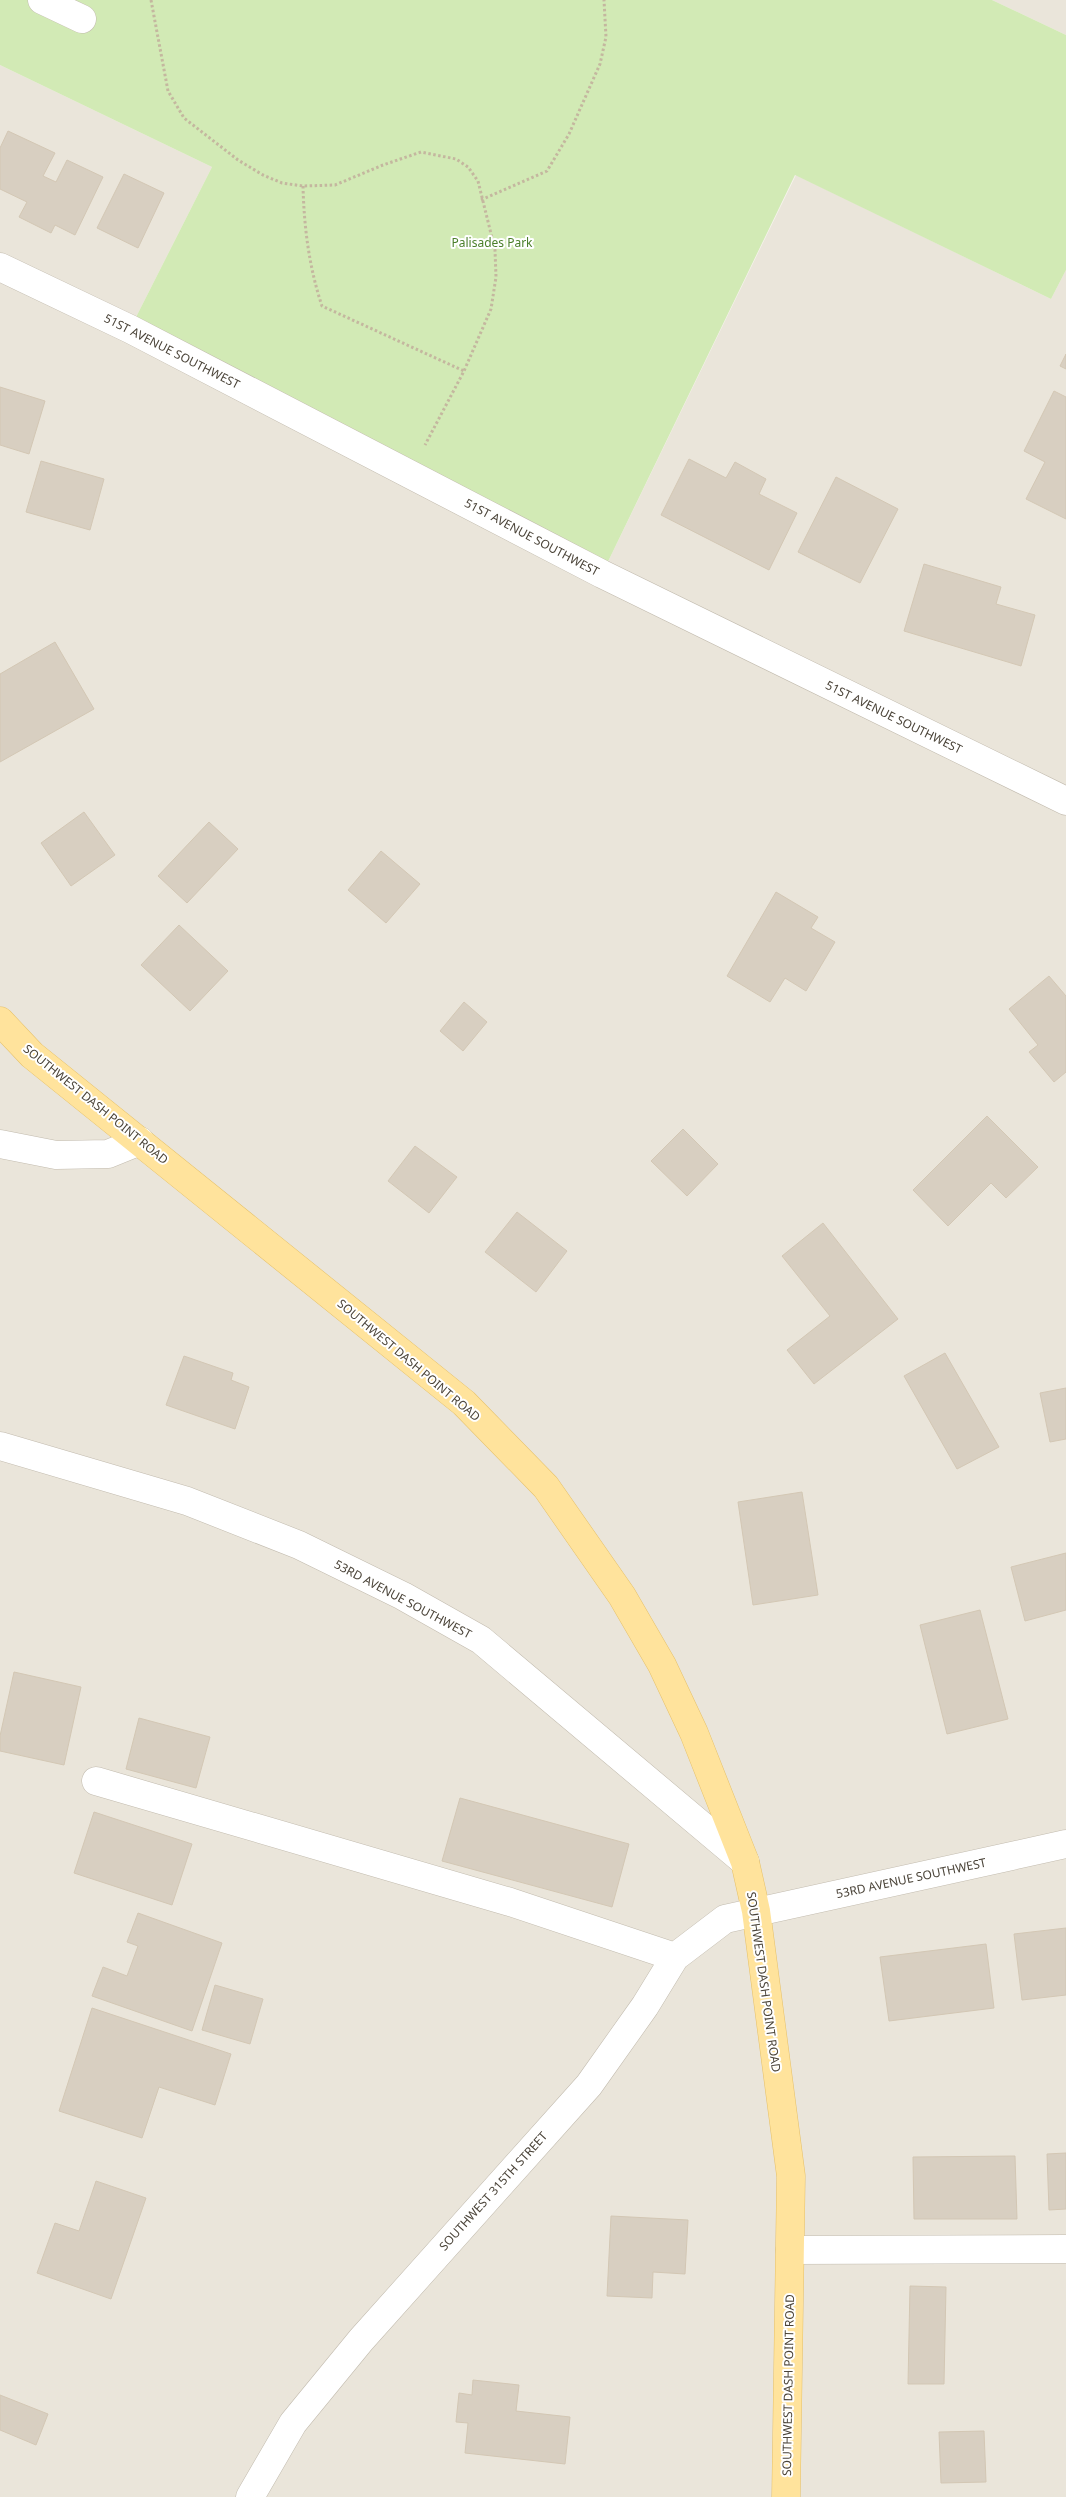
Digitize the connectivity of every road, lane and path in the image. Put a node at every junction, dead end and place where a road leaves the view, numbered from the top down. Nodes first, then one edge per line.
1 (42, 0) edge
2 (151, 0) edge
3 (604, 0) edge
4 (82, 19) dead end
5 (302, 186) junction
6 (481, 200) junction
7 (0, 267) edge
8 (464, 371) junction
9 (410, 473) junction
10 (1063, 795) edge
11 (0, 1021) edge
12 (140, 1142) junction
13 (0, 1144) edge
14 (0, 1446) edge
15 (96, 1781) dead end
16 (1066, 1844) edge
17 (745, 1862) junction
18 (756, 1912) junction
19 (675, 1957) junction
20 (1066, 2249) edge
21 (790, 2250) junction
22 (250, 2497) edge
23 (786, 2497) edge

1 - 4 street
2 - 5 path
3 - 6 path
5 - 6 path
5 - 8 path
6 - 8 path
7 - 9 street, 51ST AVENUE SOUTHWEST
8 - 9 path
9 - 10 street, 51ST AVENUE SOUTHWEST
11 - 12 main road, SOUTHWEST DASH POINT ROAD
12 - 13 street
12 - 17 main road, SOUTHWEST DASH POINT ROAD
14 - 17 street, 53RD AVENUE SOUTHWEST
15 - 19 street
16 - 18 street, 53RD AVENUE SOUTHWEST
17 - 18 main road, SOUTHWEST DASH POINT ROAD
18 - 19 street, SOUTHWEST 315TH STREET
18 - 21 main road, SOUTHWEST DASH POINT ROAD
19 - 22 street, SOUTHWEST 315TH STREET
20 - 21 street
21 - 23 main road, SOUTHWEST DASH POINT ROAD

